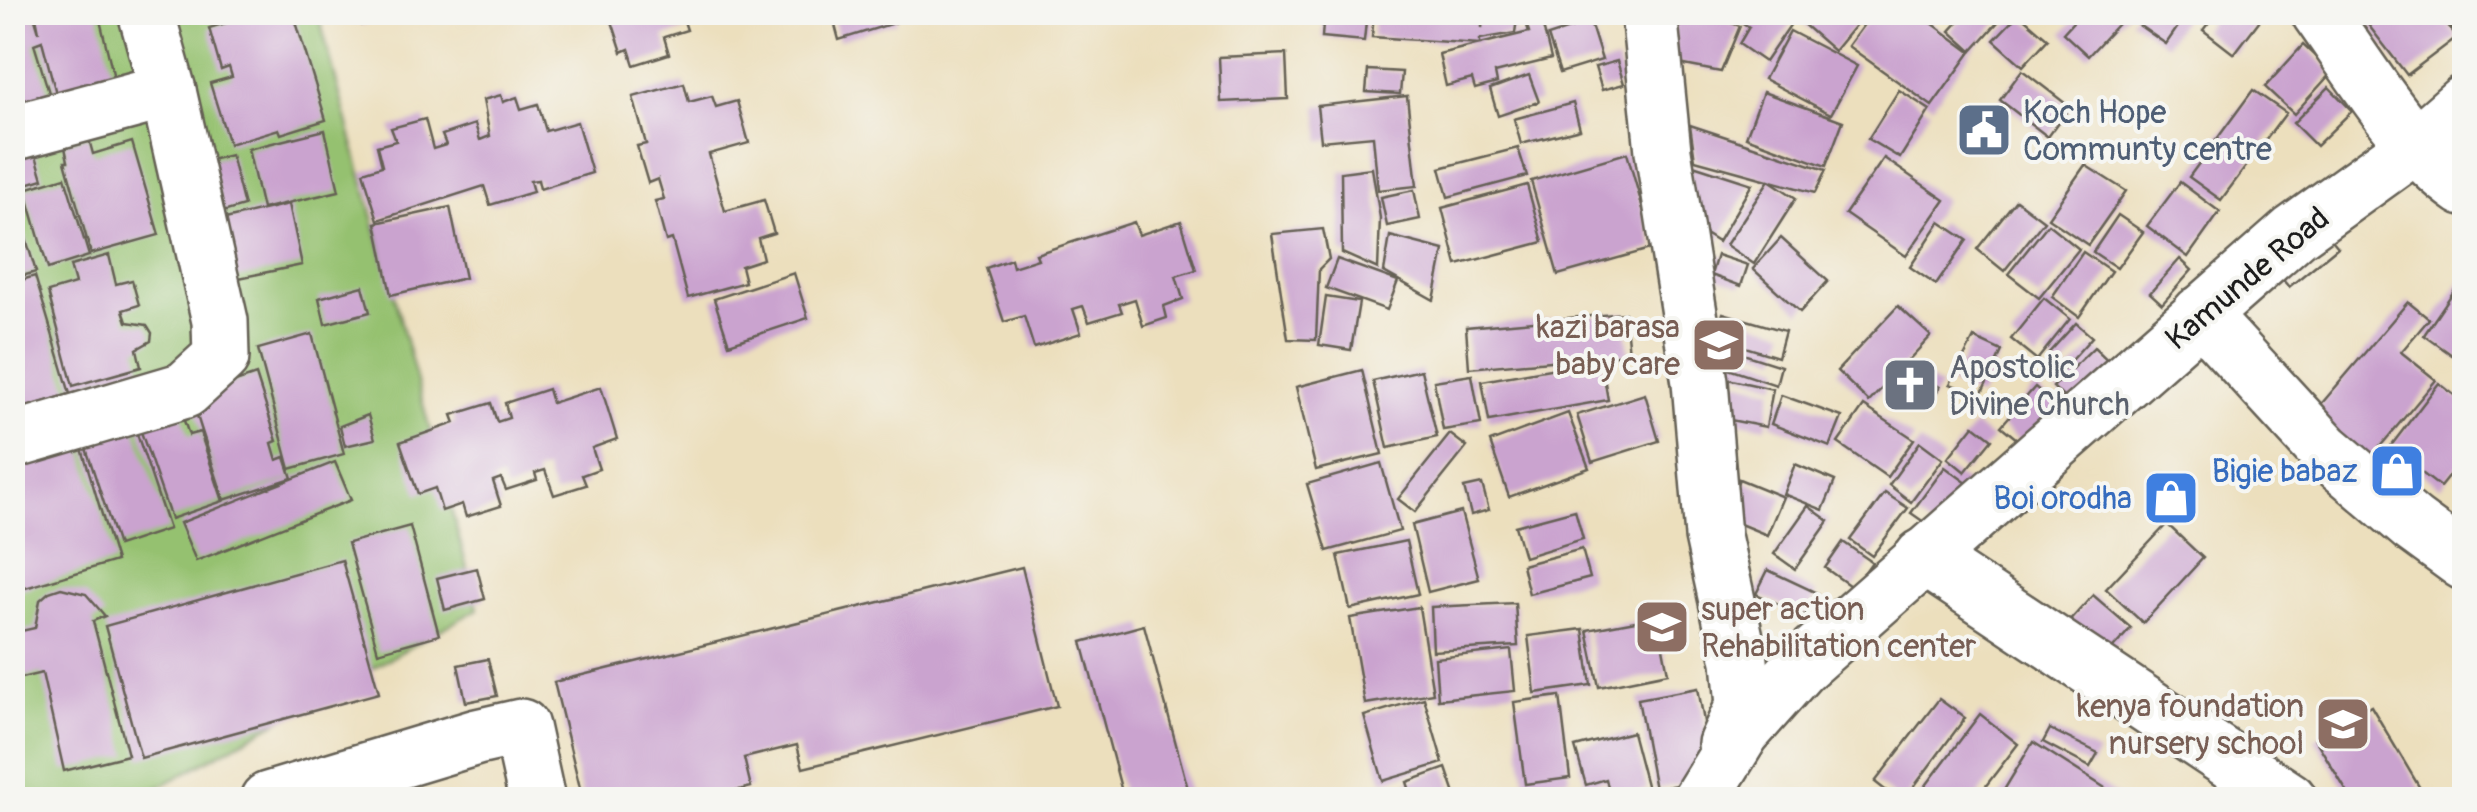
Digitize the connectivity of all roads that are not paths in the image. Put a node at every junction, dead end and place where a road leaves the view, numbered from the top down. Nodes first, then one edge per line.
1 (146, 12) edge
2 (1649, 12) edge
3 (2318, 12) edge
4 (168, 91) junction
5 (2464, 103) edge
6 (12, 133) edge
7 (2416, 145) junction
8 (2464, 188) edge
9 (2200, 314) junction
10 (12, 441) edge
11 (1923, 557) junction
12 (2464, 562) edge
13 (1709, 796) edge
14 (268, 800) edge
15 (537, 800) edge
16 (2289, 800) edge

1 - 4 street
2 - 13 street
3 - 7 street
4 - 6 street
4 - 10 street
5 - 7 street, Kamunde Road
7 - 8 street
7 - 9 street, Kamunde Road
9 - 11 street, Kamunde Road
9 - 12 street
11 - 13 street, Kamunde Road
11 - 16 street
14 - 15 street

